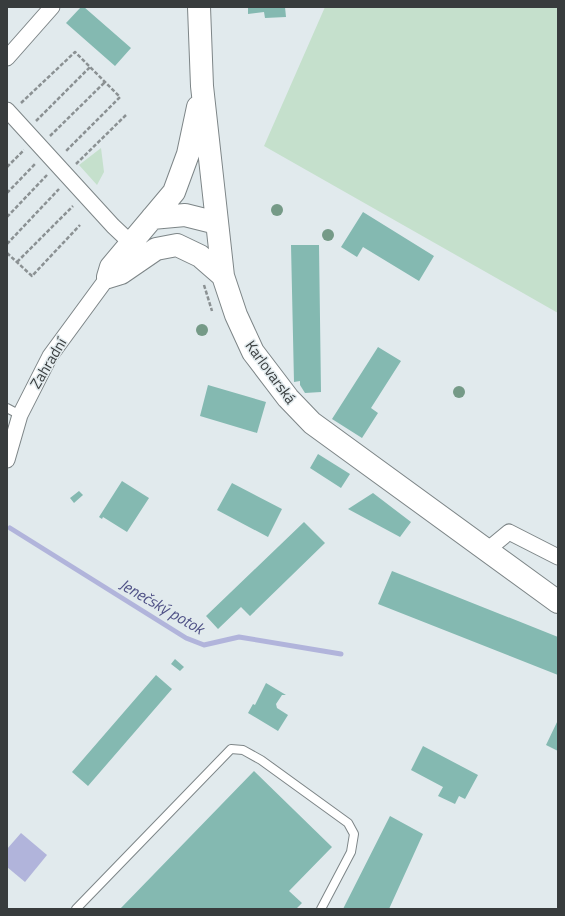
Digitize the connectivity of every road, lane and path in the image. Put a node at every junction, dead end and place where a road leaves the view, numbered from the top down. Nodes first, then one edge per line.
1 (52, 7) edge
2 (199, 7) edge
3 (7, 58) edge
4 (90, 67) junction
5 (105, 82) junction
6 (202, 86) junction
7 (9, 112) edge
8 (127, 114) dead end
9 (49, 156) junction
10 (7, 167) edge
11 (7, 193) edge
12 (85, 195) junction
13 (7, 217) edge
14 (152, 218) junction
15 (217, 223) junction
16 (80, 226) dead end
17 (131, 243) junction
18 (7, 244) edge
19 (177, 245) junction
20 (7, 253) edge
21 (17, 262) junction
22 (223, 276) junction
23 (108, 277) junction
24 (13, 411) edge
25 (7, 460) edge
26 (486, 550) junction
27 (558, 557) edge
28 (558, 602) edge
29 (76, 909) edge
30 (321, 909) edge

1 - 3 street
2 - 6 main road, Karlovarská
4 - 5 path
4 - 7 path
4 - 9 path
5 - 9 path
5 - 9 path
6 - 14 main road
6 - 15 main road, Karlovarská
7 - 9 street
8 - 9 path
9 - 10 path
9 - 11 path
9 - 12 street
9 - 13 path
9 - 18 path
12 - 17 street
12 - 21 path
14 - 15 main road
14 - 17 main road
15 - 19 main road
15 - 22 main road, Karlovarská
16 - 21 path
17 - 23 main road
19 - 22 main road
19 - 23 main road
20 - 21 path
22 - 26 main road, Karlovarská
23 - 24 street, Zahradní
24 - 25 street, Zahradní
26 - 27 street
26 - 28 main road, Karlovarská
29 - 30 lane

